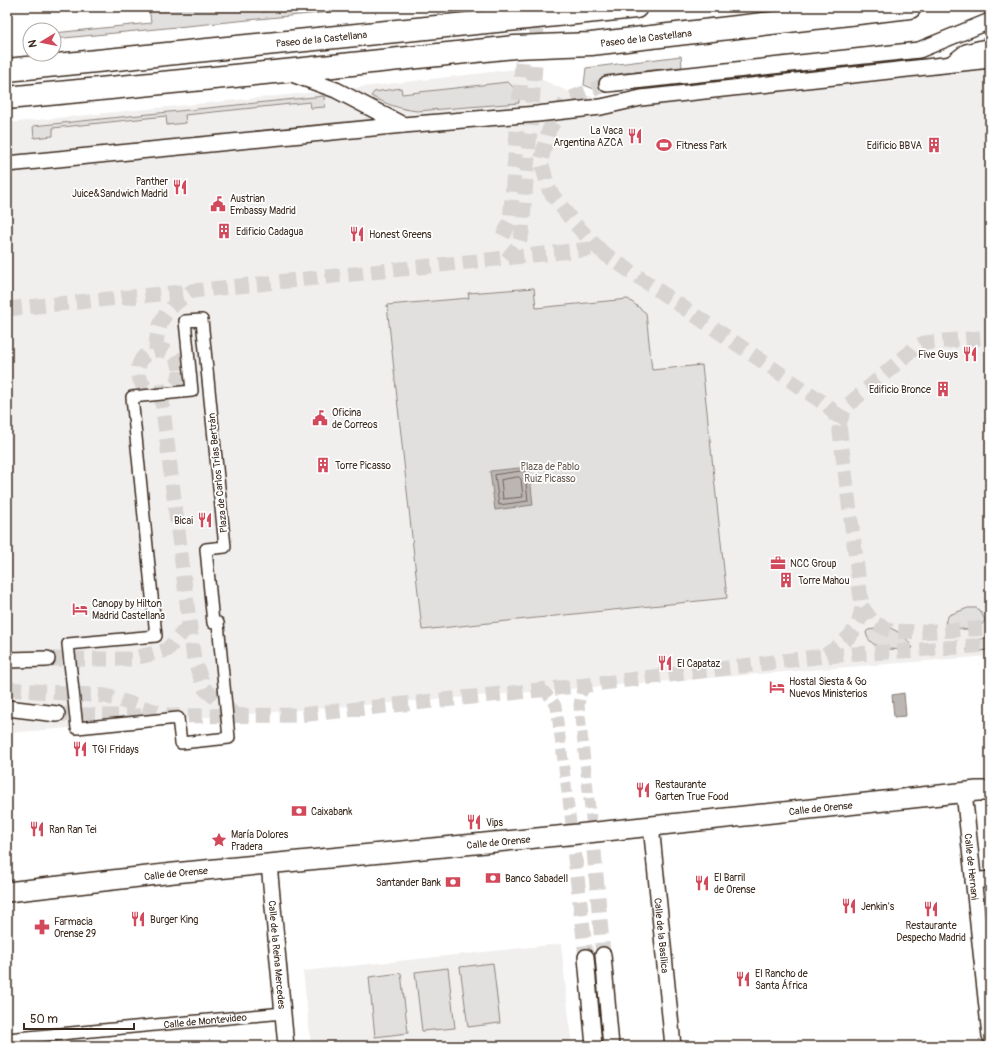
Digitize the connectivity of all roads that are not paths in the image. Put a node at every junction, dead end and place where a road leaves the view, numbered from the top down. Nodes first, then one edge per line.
1 (636, 7) edge
2 (910, 7) edge
3 (990, 21) edge
4 (990, 46) edge
5 (990, 60) edge
6 (951, 64) junction
7 (7, 70) edge
8 (285, 71) junction
9 (606, 84) tunnel mouth
10 (7, 98) edge
11 (403, 125) junction
12 (7, 164) edge
13 (156, 636) joint
14 (47, 659) tunnel mouth
15 (7, 660) edge
16 (7, 708) edge
17 (57, 714) tunnel mouth
18 (990, 791) edge
19 (964, 792) junction
20 (651, 826) junction
21 (269, 864) junction
22 (990, 879) edge
23 (973, 881) junction
24 (7, 892) edge
25 (603, 955) tunnel mouth
26 (586, 957) tunnel mouth
27 (283, 1013) junction
28 (990, 1036) edge
29 (7, 1039) edge
30 (286, 1046) edge
31 (594, 1046) edge
32 (611, 1046) edge
33 (673, 1046) edge

1 - 7 highway, Paseo de la Castellana
2 - 8 highway, Paseo de la Castellana
3 - 9 street
4 - 6 street
5 - 6 street
6 - 11 street
8 - 10 highway, Paseo de la Castellana
8 - 11 street, Paseo de la Castellana
11 - 12 street
13 - 13 street, Plaza de Carlos Trías Bertrán
14 - 15 street
16 - 17 street
18 - 19 street, Calle de Orense
19 - 20 street, Calle de Orense
19 - 23 street, Calle de Hernani
20 - 21 street, Calle de Orense
20 - 33 street, Calle de la Basílica
21 - 24 street, Calle de Orense
21 - 27 street, Calle de la Reina Mercedes
22 - 23 street
23 - 28 street, Calle de Hernani
25 - 32 street
26 - 31 street
27 - 29 street, Calle de Montevideo
27 - 30 street, Calle de la Reina Mercedes

